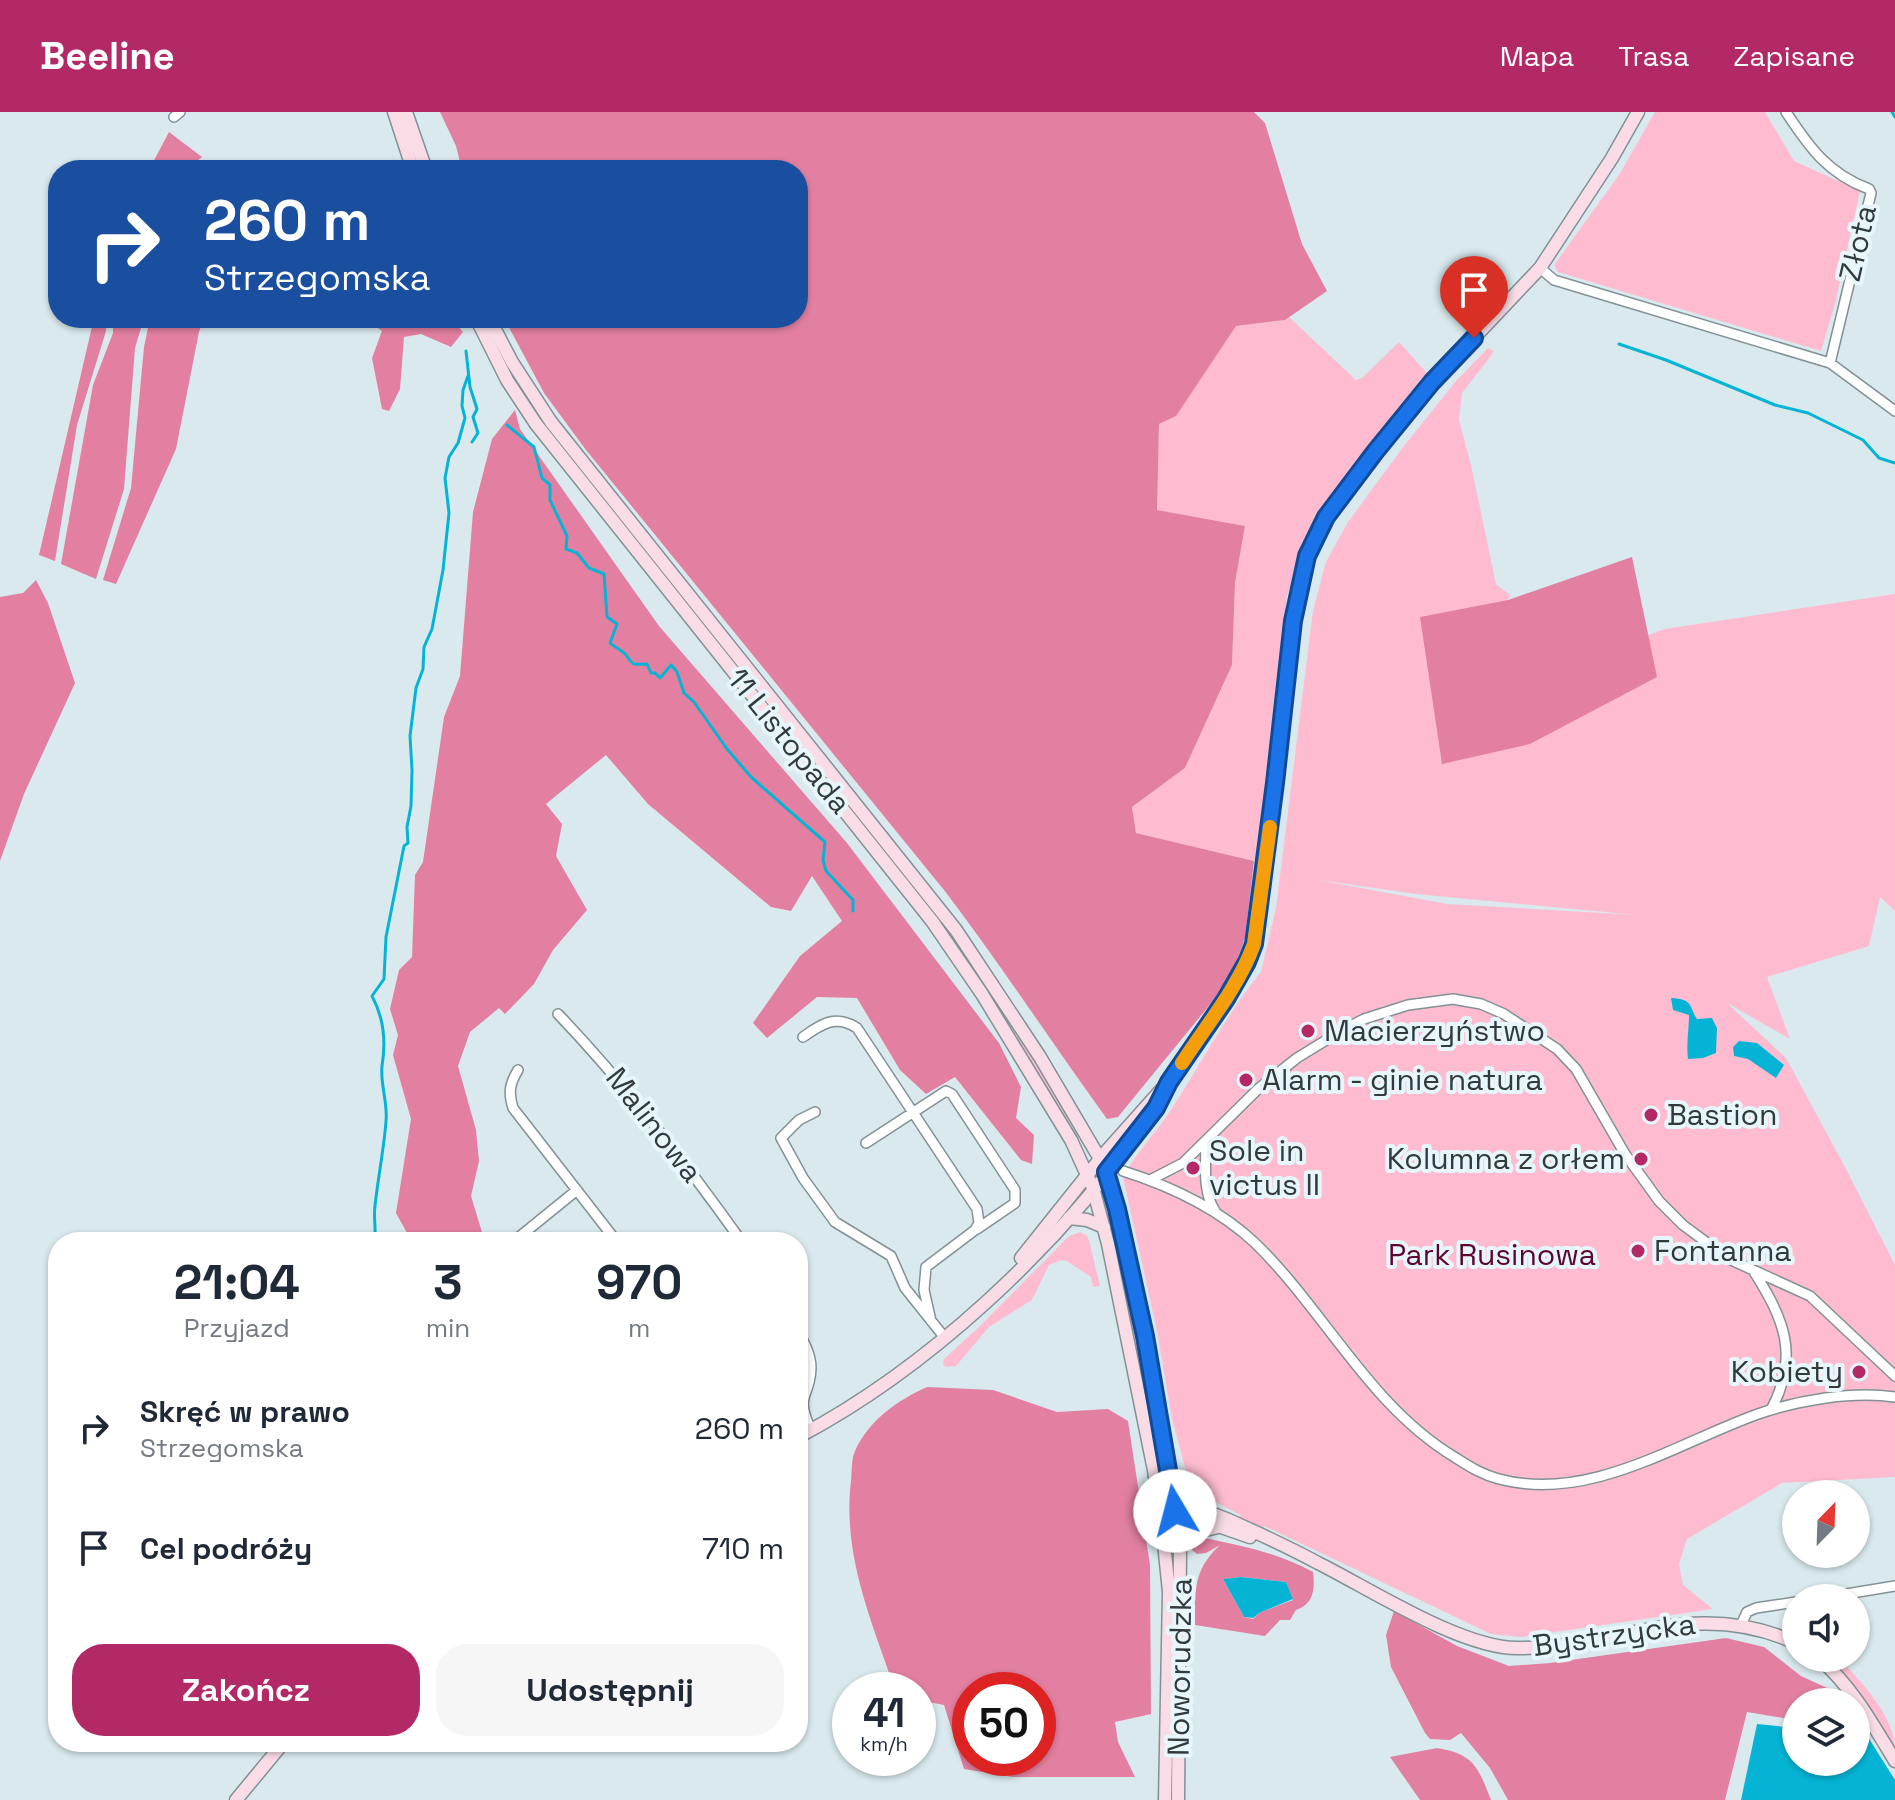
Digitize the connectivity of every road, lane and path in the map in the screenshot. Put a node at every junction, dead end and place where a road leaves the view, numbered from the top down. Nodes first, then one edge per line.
1 (394, 112) edge
2 (406, 112) edge
3 (1638, 112) edge
4 (1786, 112) edge
5 (410, 160) edge
6 (423, 160) edge
7 (1540, 268) junction
8 (481, 328) edge
9 (494, 328) edge
10 (1830, 363) junction
11 (1895, 411) edge
12 (558, 1014) dead end
13 (803, 1037) dead end
14 (518, 1070) dead end
15 (1169, 1082) junction
16 (815, 1112) dead end
17 (913, 1112) junction
18 (1088, 1136) junction
19 (1116, 1139) junction
20 (1206, 1141) junction
21 (866, 1143) dead end
22 (1100, 1159) junction
23 (1123, 1171) dead end
24 (1106, 1172) junction
25 (1087, 1174) junction
26 (1150, 1180) junction
27 (1093, 1188) junction
28 (577, 1190) junction
29 (1217, 1214) junction
30 (1069, 1218) junction
31 (1104, 1227) junction
32 (975, 1230) junction
33 (525, 1232) edge
34 (609, 1232) edge
35 (735, 1232) edge
36 (1753, 1270) junction
37 (995, 1292) junction
38 (931, 1321) junction
39 (945, 1338) junction
40 (808, 1358) edge
41 (1895, 1376) edge
42 (808, 1378) edge
43 (1895, 1397) edge
44 (1771, 1410) junction
45 (808, 1424) edge
46 (811, 1430) junction
47 (808, 1432) edge
48 (1171, 1482) junction
49 (1158, 1493) junction
50 (1195, 1507) junction
51 (1175, 1511) junction
52 (1162, 1525) junction
53 (1218, 1527) junction
54 (1262, 1537) junction
55 (1180, 1547) junction
56 (1895, 1586) edge
57 (1870, 1590) edge
58 (1782, 1604) edge
59 (1741, 1625) junction
60 (1782, 1637) edge
61 (1834, 1672) edge
62 (276, 1752) edge
63 (1895, 1761) edge
64 (236, 1800) edge
65 (1165, 1800) edge
66 (1178, 1800) edge

1 - 5 main road
2 - 6 main road
3 - 7 main road
4 - 10 street, Złota
7 - 10 street
7 - 15 main road
8 - 25 main road, 11 Listopada
9 - 18 main road, 11 Listopada
10 - 11 street
12 - 35 street, Malinowa
13 - 17 street
14 - 28 street
15 - 19 main road
15 - 24 main road
16 - 38 street
17 - 21 street
17 - 32 street
17 - 32 street
18 - 19 main road
18 - 22 main road, 11 Listopada
19 - 22 main road
20 - 26 street
20 - 29 street
20 - 36 street
22 - 24 main road, Noworudzka
22 - 25 main road
23 - 26 street
24 - 27 main road
24 - 48 main road, Noworudzka
25 - 27 main road, Noworudzka
25 - 37 main road
26 - 29 street
27 - 30 main road
27 - 31 main road, Noworudzka
28 - 33 street
28 - 34 street
29 - 44 street
30 - 31 main road
30 - 37 main road
31 - 49 main road, Noworudzka
32 - 38 street
36 - 41 street
36 - 44 street
37 - 39 main road
38 - 39 street
39 - 46 main road
40 - 42 street
43 - 44 street
45 - 46 street
46 - 47 main road
48 - 50 main road, Bystrzycka
48 - 51 main road, Noworudzka
49 - 51 main road, Bystrzycka
49 - 52 main road, Noworudzka
50 - 51 main road
50 - 54 main road, Bystrzycka
51 - 52 main road
51 - 53 main road, Bystrzycka
51 - 55 main road, Noworudzka
52 - 65 main road, Noworudzka
53 - 54 main road, Bystrzycka
53 - 55 main road
54 - 59 main road, Bystrzycka
55 - 66 main road, Noworudzka
56 - 57 street
58 - 59 street
59 - 60 main road, Bystrzycka
61 - 63 main road
62 - 64 main road

